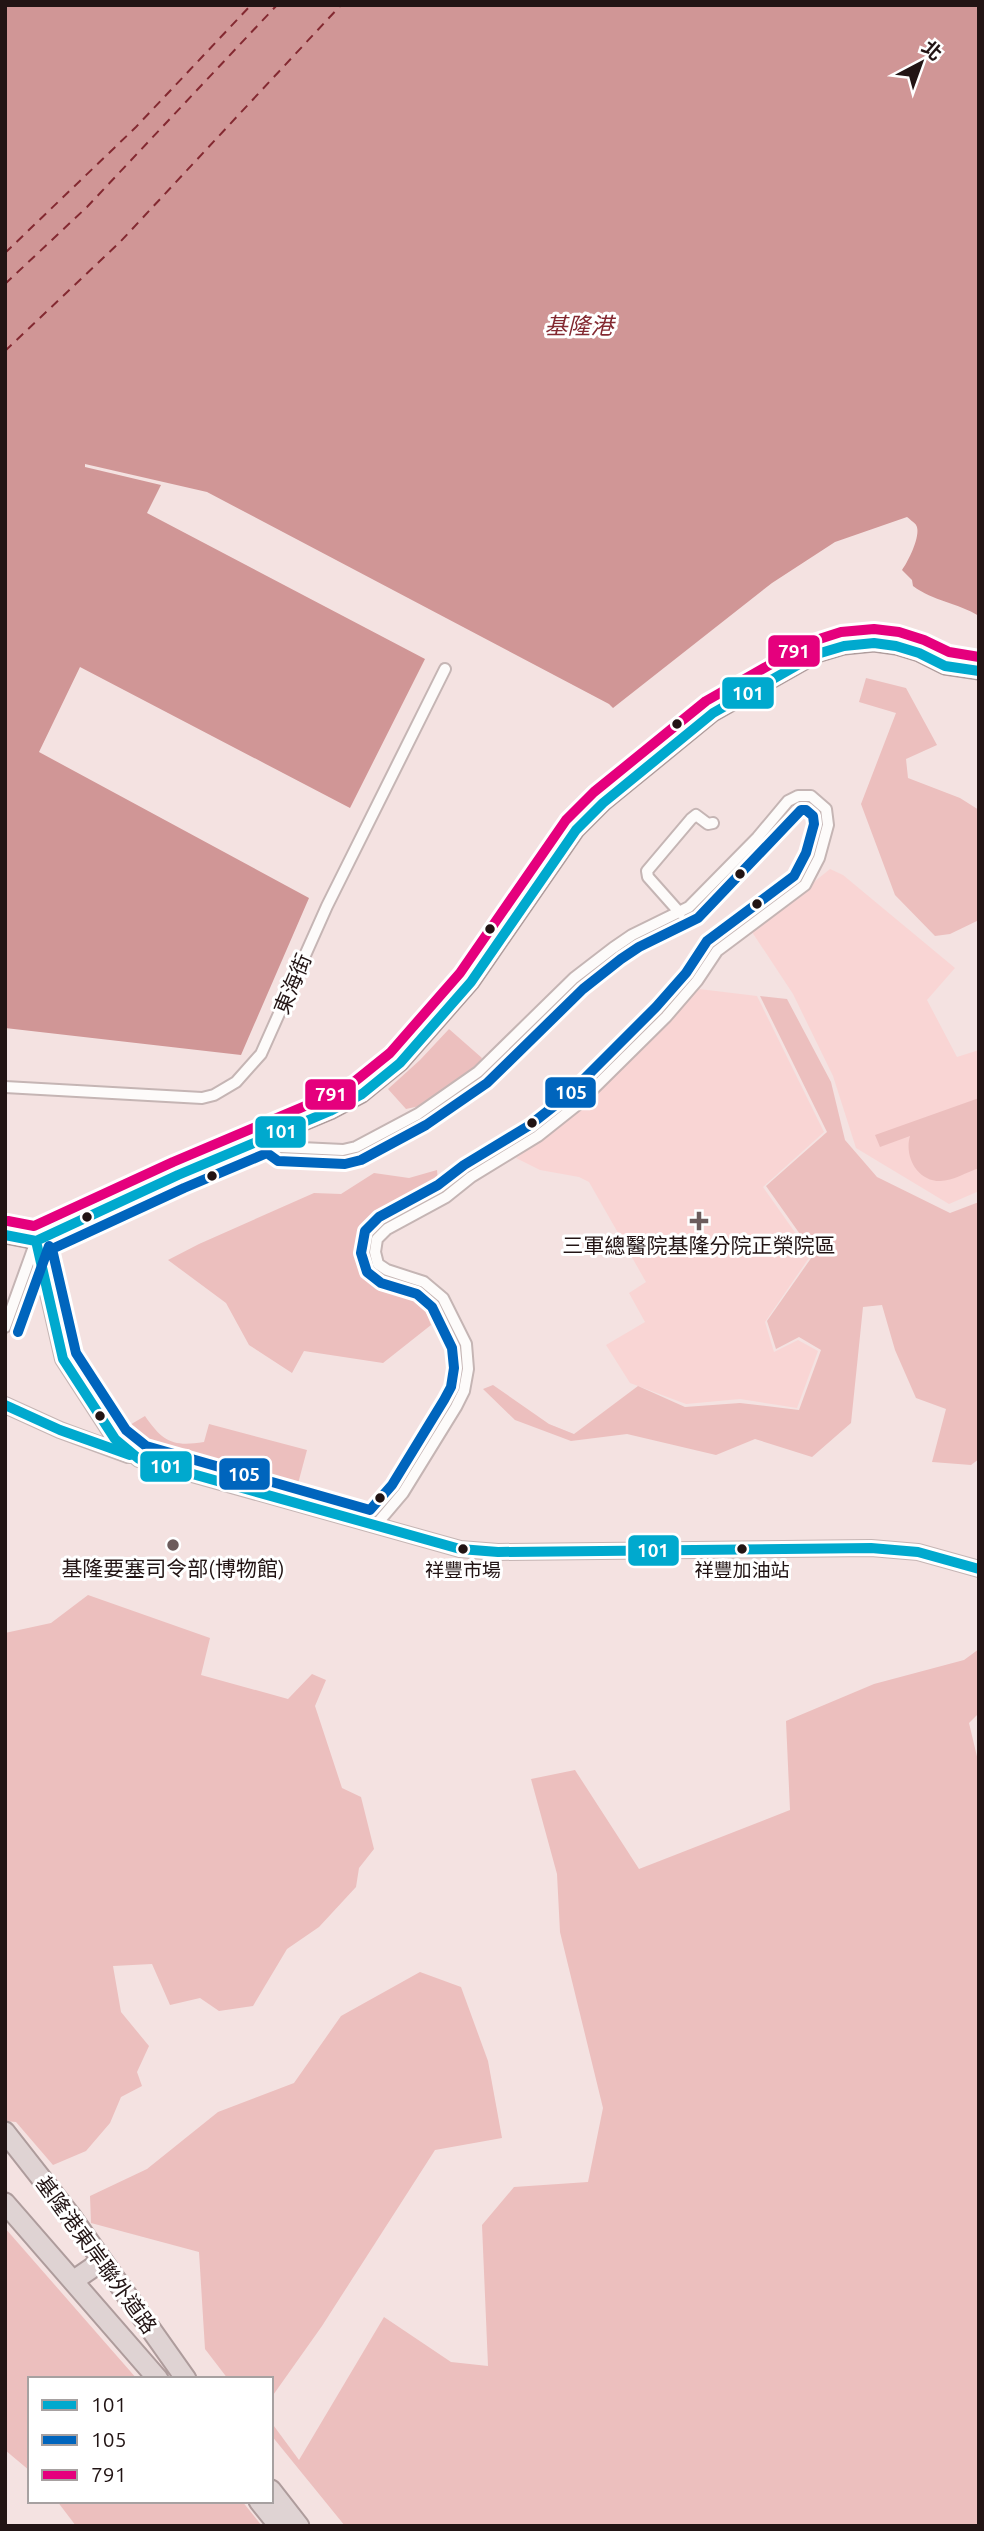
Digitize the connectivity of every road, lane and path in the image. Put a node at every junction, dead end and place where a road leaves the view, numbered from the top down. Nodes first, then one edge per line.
1 (445, 669) dead end
2 (979, 671) edge
3 (713, 823) dead end
4 (680, 913) junction
5 (5, 1087) edge
6 (272, 1136) junction
7 (5, 1236) edge
8 (36, 1241) junction
9 (5, 1327) edge
10 (5, 1405) edge
11 (107, 1427) junction
12 (92, 1442) junction
13 (139, 1459) junction
14 (375, 1526) junction
15 (979, 1569) edge
16 (5, 2132) edge
17 (5, 2203) edge
18 (102, 2260) junction
19 (73, 2281) junction
20 (183, 2375) edge
21 (156, 2377) edge
22 (273, 2493) edge
23 (261, 2503) edge
24 (279, 2526) edge
25 (299, 2526) edge

1 - 5 street, 東海街
2 - 6 main road
3 - 4 street
4 - 6 street
4 - 14 street
6 - 8 main road
7 - 8 main road
8 - 9 street
8 - 11 street
10 - 12 street
11 - 12 street
11 - 13 street
12 - 13 street
13 - 14 street
14 - 15 street
16 - 18 highway, 基隆港東岸聯外道路
17 - 19 highway, 基隆港東岸聯外道路
18 - 19 highway
18 - 20 highway, 基隆港東岸聯外道路
19 - 21 highway, 基隆港東岸聯外道路
22 - 25 highway
23 - 24 highway

